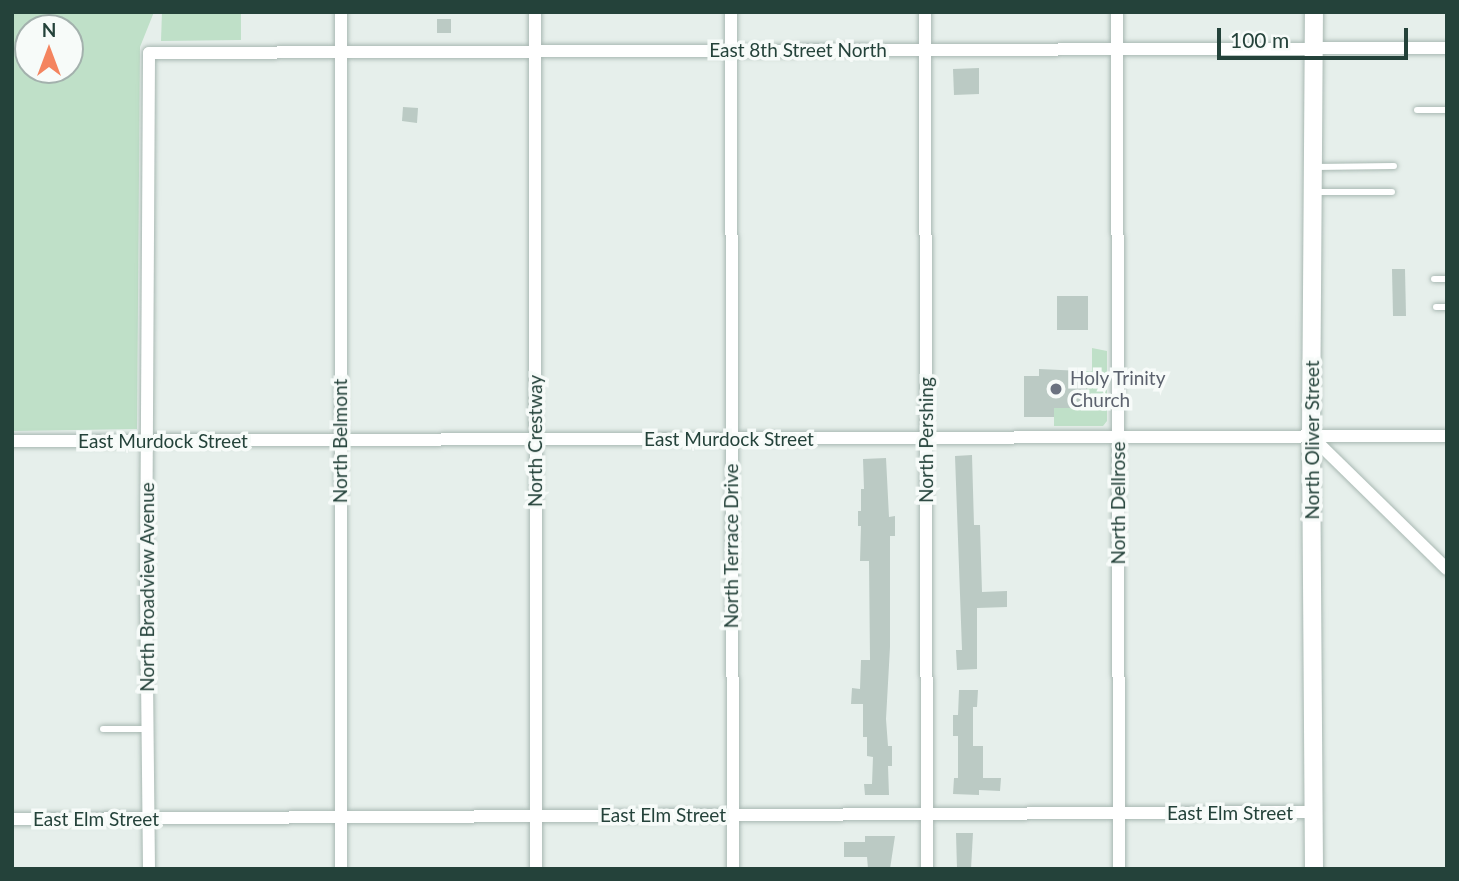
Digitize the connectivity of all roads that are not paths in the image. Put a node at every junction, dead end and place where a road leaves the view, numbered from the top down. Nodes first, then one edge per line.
1 (341, 12) edge
2 (535, 12) edge
3 (731, 12) edge
4 (925, 12) edge
5 (1117, 12) edge
6 (1314, 12) edge
7 (1314, 48) junction
8 (1447, 48) edge
9 (1117, 49) junction
10 (535, 50) junction
11 (731, 50) junction
12 (925, 50) junction
13 (341, 51) junction
14 (149, 53) joint
15 (1417, 110) dead end
16 (1447, 110) edge
17 (1394, 166) dead end
18 (1313, 167) junction
19 (1313, 192) junction
20 (1392, 192) dead end
21 (1434, 279) dead end
22 (1447, 279) edge
23 (1436, 307) dead end
24 (1447, 307) edge
25 (1311, 436) junction
26 (1447, 436) edge
27 (1118, 437) junction
28 (926, 438) junction
29 (730, 439) junction
30 (147, 440) junction
31 (12, 441) edge
32 (340, 441) junction
33 (535, 441) junction
34 (1447, 569) edge
35 (103, 729) dead end
36 (148, 729) junction
37 (1313, 812) junction
38 (1119, 813) junction
39 (732, 814) junction
40 (927, 814) junction
41 (536, 816) junction
42 (341, 817) junction
43 (12, 819) edge
44 (149, 819) junction
45 (149, 869) edge
46 (341, 869) edge
47 (536, 869) edge
48 (733, 869) edge
49 (928, 869) edge
50 (1119, 869) edge
51 (1314, 869) edge

1 - 13 street, North Belmont
2 - 10 street, North Crestway
3 - 11 street, North Terrace Drive
4 - 12 street, North Pershing
5 - 9 street, North Dellrose
6 - 7 main road, North Oliver Street
7 - 8 street, East 8th Street North
7 - 9 street, East 8th Street North
7 - 18 main road, North Oliver Street
9 - 12 street, East 8th Street North
9 - 27 street, North Dellrose
10 - 11 street, East 8th Street North
10 - 13 street, East 8th Street North
10 - 33 street, North Crestway
11 - 12 street, East 8th Street North
11 - 29 street, North Terrace Drive
12 - 28 street, North Pershing
13 - 14 street, East 8th Street North
13 - 32 street, North Belmont
14 - 30 street, North Broadview Avenue
15 - 16 lane
17 - 18 lane
18 - 19 main road, North Oliver Street
19 - 20 lane
19 - 25 main road, North Oliver Street
21 - 22 lane
23 - 24 lane
25 - 26 street, East Murdock Street
25 - 27 street, East Murdock Street
25 - 34 street
25 - 37 main road, North Oliver Street
27 - 28 street, East Murdock Street
27 - 38 street, North Dellrose
28 - 29 street, East Murdock Street
28 - 40 street, North Pershing
29 - 33 street, East Murdock Street
29 - 39 street, North Terrace Drive
30 - 31 street, East Murdock Street
30 - 32 street, East Murdock Street
30 - 36 street, North Broadview Avenue
32 - 33 street, East Murdock Street
32 - 42 street, North Belmont
33 - 41 street, North Crestway
35 - 36 lane
36 - 44 street, North Broadview Avenue
37 - 38 street, East Elm Street
37 - 51 main road, North Oliver Street
38 - 40 street, East Elm Street
38 - 50 street, North Dellrose
39 - 40 street, East Elm Street
39 - 41 street, East Elm Street
39 - 48 street, North Terrace Drive
40 - 49 street, North Pershing
41 - 42 street, East Elm Street
41 - 47 street, North Crestway
42 - 44 street, East Elm Street
42 - 46 street, North Belmont
43 - 44 street, East Elm Street
44 - 45 street, North Broadview Avenue

